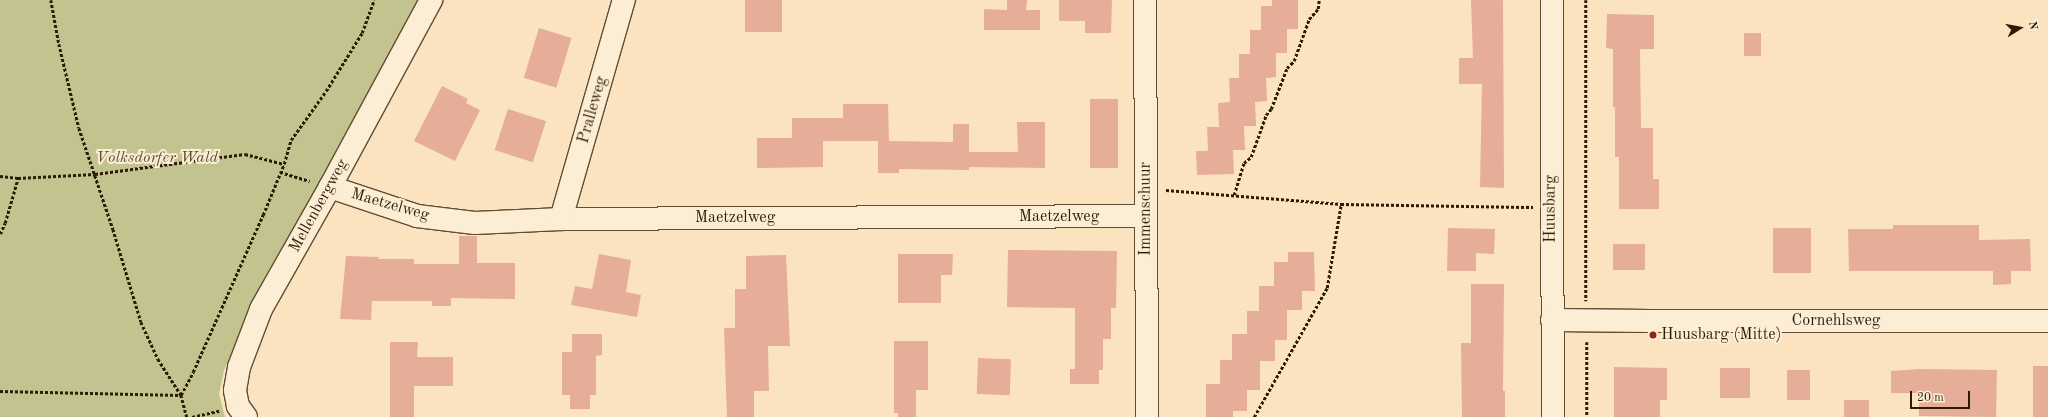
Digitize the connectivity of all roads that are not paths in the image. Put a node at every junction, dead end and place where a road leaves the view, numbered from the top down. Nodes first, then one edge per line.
1 (431, 0) edge
2 (624, 0) edge
3 (1145, 0) edge
4 (1552, 0) edge
5 (330, 187) junction
6 (1146, 216) junction
7 (561, 219) junction
8 (1552, 320) junction
9 (2048, 321) edge
10 (242, 411) edge
11 (1147, 417) edge
12 (1552, 417) edge

1 - 5 street, Mellenbergweg
2 - 7 street, Pralleweg
3 - 6 street, Immenschuur
4 - 8 street, Huusbarg
5 - 7 street, Maetzelweg
5 - 10 street, Mellenbergweg
6 - 7 street, Maetzelweg
6 - 11 street, Immenschuur
8 - 9 street, Cornehlsweg
8 - 12 street, Huusbarg

